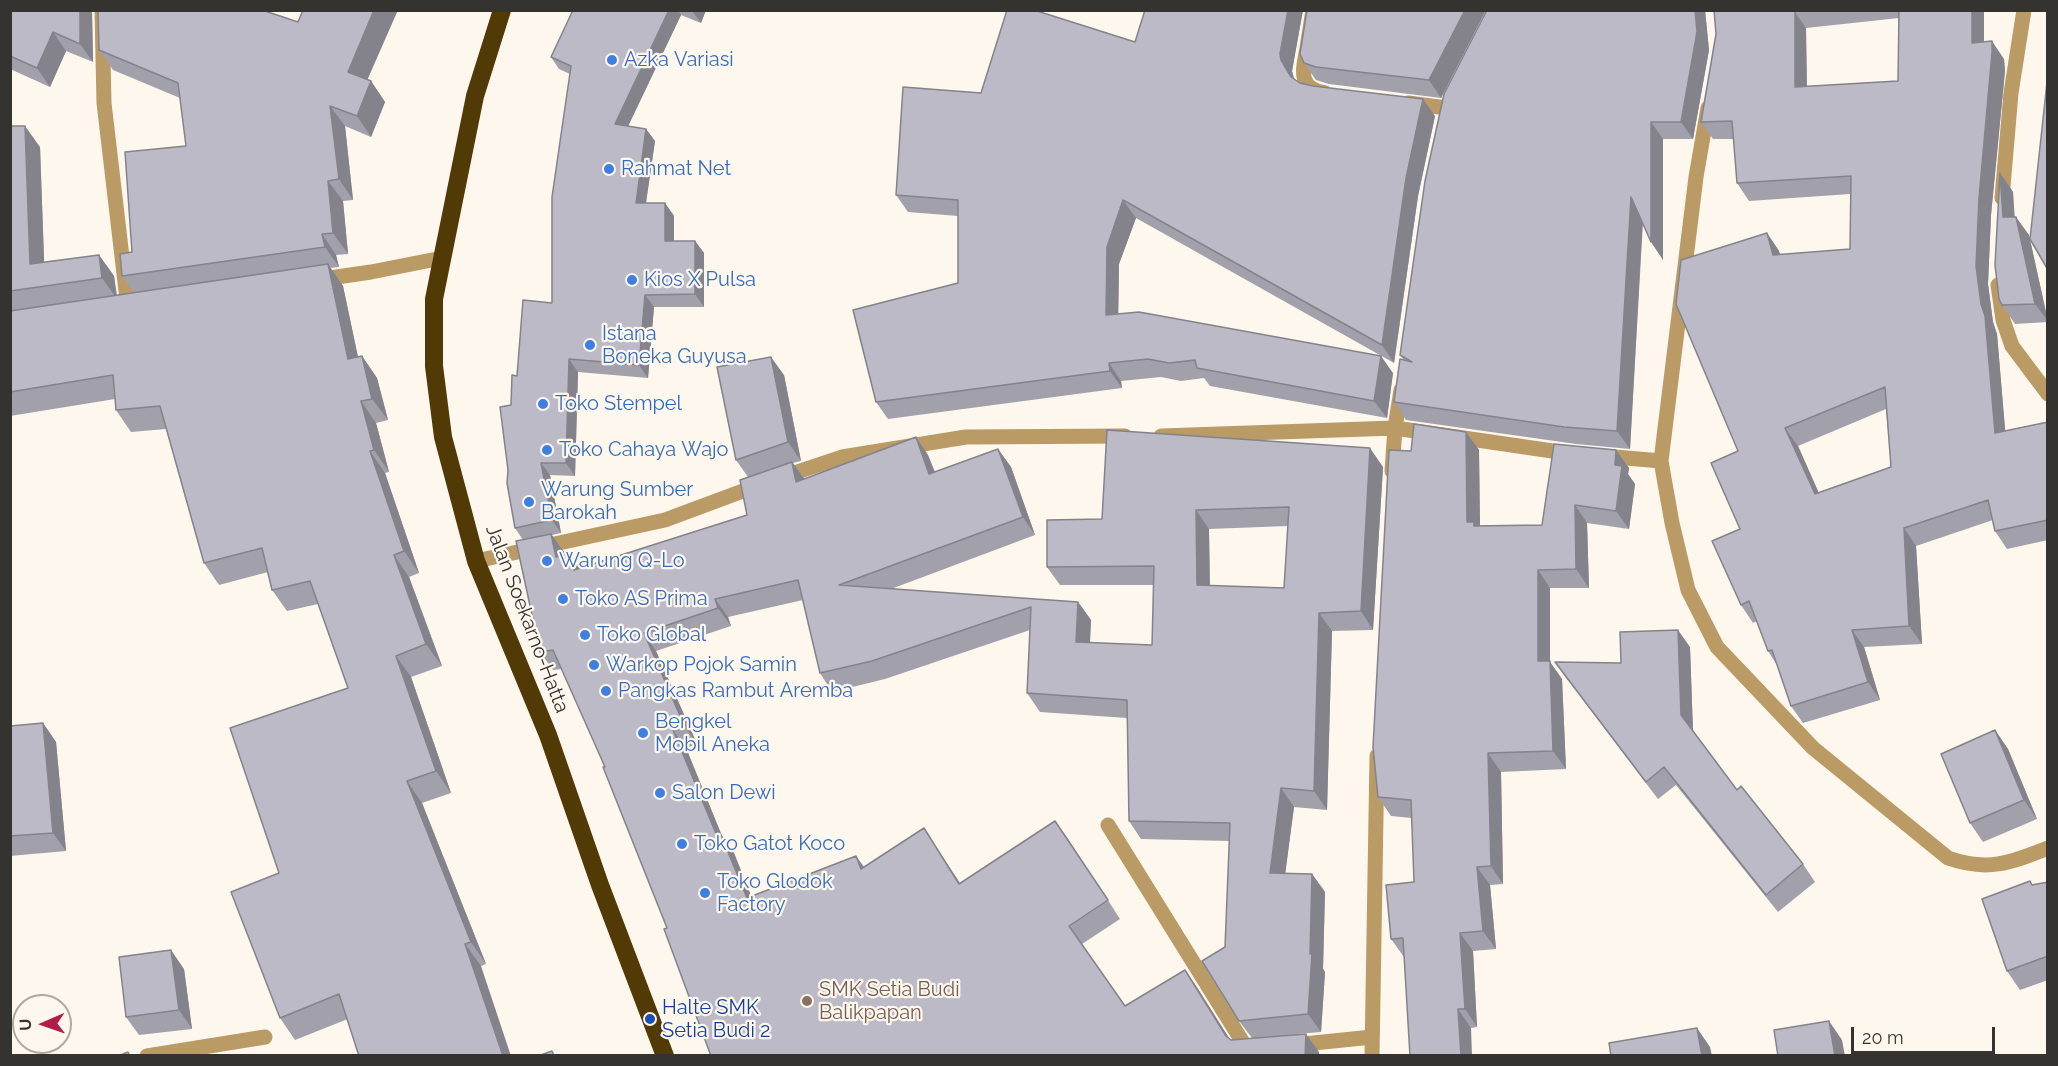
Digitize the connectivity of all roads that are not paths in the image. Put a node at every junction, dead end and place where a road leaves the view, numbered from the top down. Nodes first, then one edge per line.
1 (102, 10) edge
2 (502, 10) edge
3 (1313, 10) edge
4 (2024, 10) edge
5 (1338, 95) edge
6 (1710, 96) edge
7 (1392, 102) edge
8 (1448, 108) edge
9 (2001, 216) edge
10 (442, 258) junction
11 (1998, 273) edge
12 (303, 282) edge
13 (128, 308) edge
14 (1403, 370) edge
15 (2048, 394) edge
16 (1395, 429) junction
17 (1660, 461) junction
18 (1391, 488) edge
19 (476, 561) junction
20 (1378, 747) edge
21 (1108, 825) dead end
22 (2048, 848) edge
23 (265, 1036) dead end
24 (1372, 1037) junction
25 (1248, 1052) edge
26 (147, 1056) edge
27 (665, 1056) edge
28 (1372, 1056) edge

1 - 13 street
2 - 10 highway, Jalan Soekarno-Hatta
3 - 5 street
4 - 9 street
6 - 17 street
7 - 8 street
10 - 12 street
10 - 19 highway, Jalan Soekarno-Hatta
11 - 15 street
14 - 16 street
16 - 17 street
16 - 18 street
16 - 19 street
17 - 22 street
19 - 27 highway, Jalan Soekarno-Hatta
20 - 24 street
21 - 25 street
23 - 26 street
24 - 25 street
24 - 28 street

